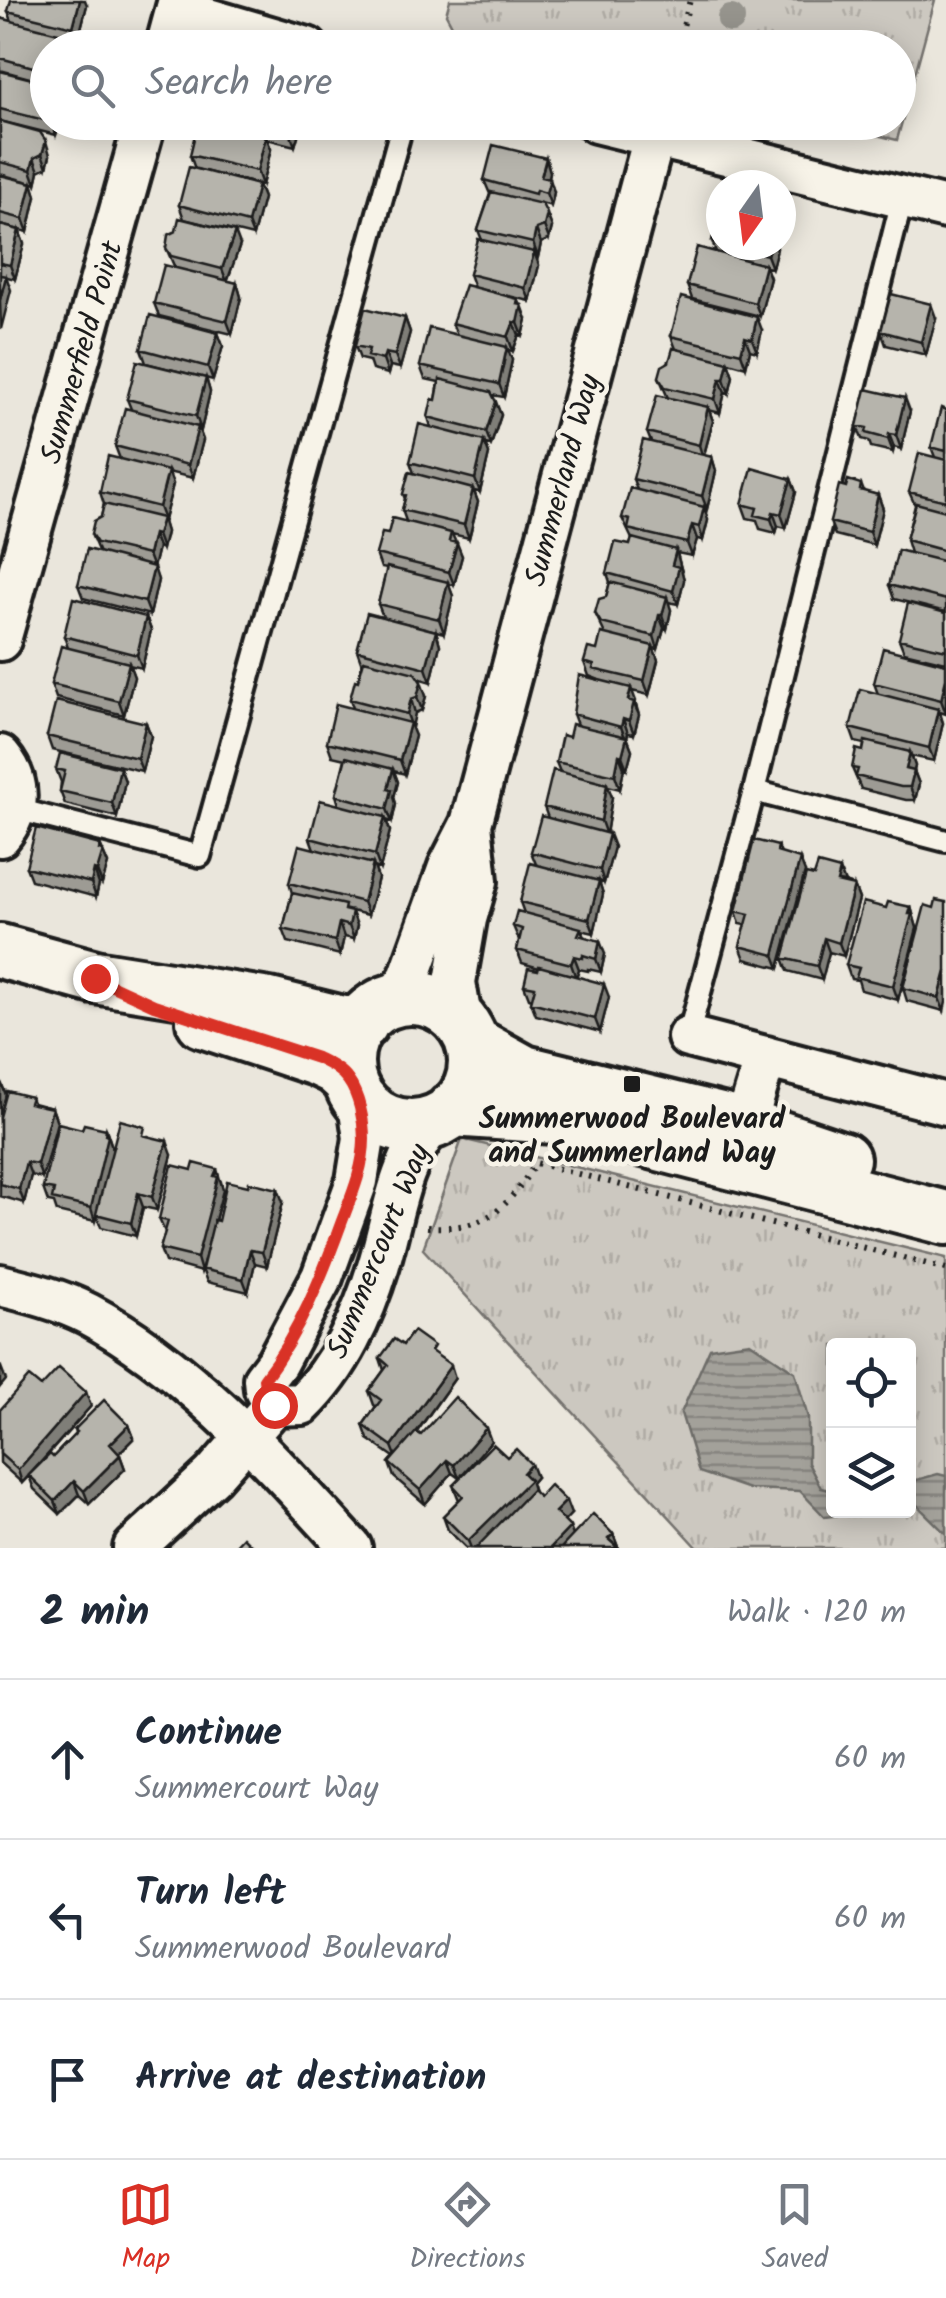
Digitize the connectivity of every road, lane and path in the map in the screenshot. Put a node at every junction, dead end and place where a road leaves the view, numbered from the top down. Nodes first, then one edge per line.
1 (690, 0) edge
2 (174, 19) edge
3 (224, 30) edge
4 (683, 30) edge
5 (140, 140) edge
6 (398, 140) edge
7 (653, 140) edge
8 (667, 140) edge
9 (902, 196) junction
10 (946, 208) edge
11 (0, 640) edge
12 (0, 756) edge
13 (754, 791) junction
14 (8, 822) edge
15 (471, 824) junction
16 (946, 841) edge
17 (0, 952) edge
18 (95, 978) junction
19 (378, 1010) junction
20 (467, 1034) junction
21 (688, 1036) joint
22 (766, 1057) junction
23 (353, 1088) junction
24 (946, 1104) edge
25 (443, 1116) junction
26 (746, 1126) junction
27 (946, 1186) edge
28 (946, 1218) edge
29 (413, 1223) dead end
30 (946, 1269) edge
31 (0, 1285) edge
32 (274, 1405) junction
33 (245, 1438) junction
34 (134, 1548) edge
35 (351, 1548) edge

1 - 4 path
2 - 3 street
5 - 11 street, Summerfield Point
6 - 14 lane
7 - 15 street, Summerland Way
8 - 9 street
9 - 10 street
9 - 13 lane
12 - 14 street
13 - 16 lane
13 - 21 lane
15 - 19 street, Summerland Way
15 - 20 street, Summerland Way
17 - 18 street
18 - 19 street
18 - 23 street
19 - 20 street
19 - 23 street
20 - 25 street
20 - 26 street
21 - 22 street
22 - 24 street
22 - 26 street
23 - 25 street
23 - 32 street, Summercourt Way
25 - 28 street
25 - 32 street, Summercourt Way
26 - 27 street
29 - 30 path
31 - 33 street
32 - 33 street, Summercourt Way
33 - 34 street, Summercourt Way
33 - 35 street

